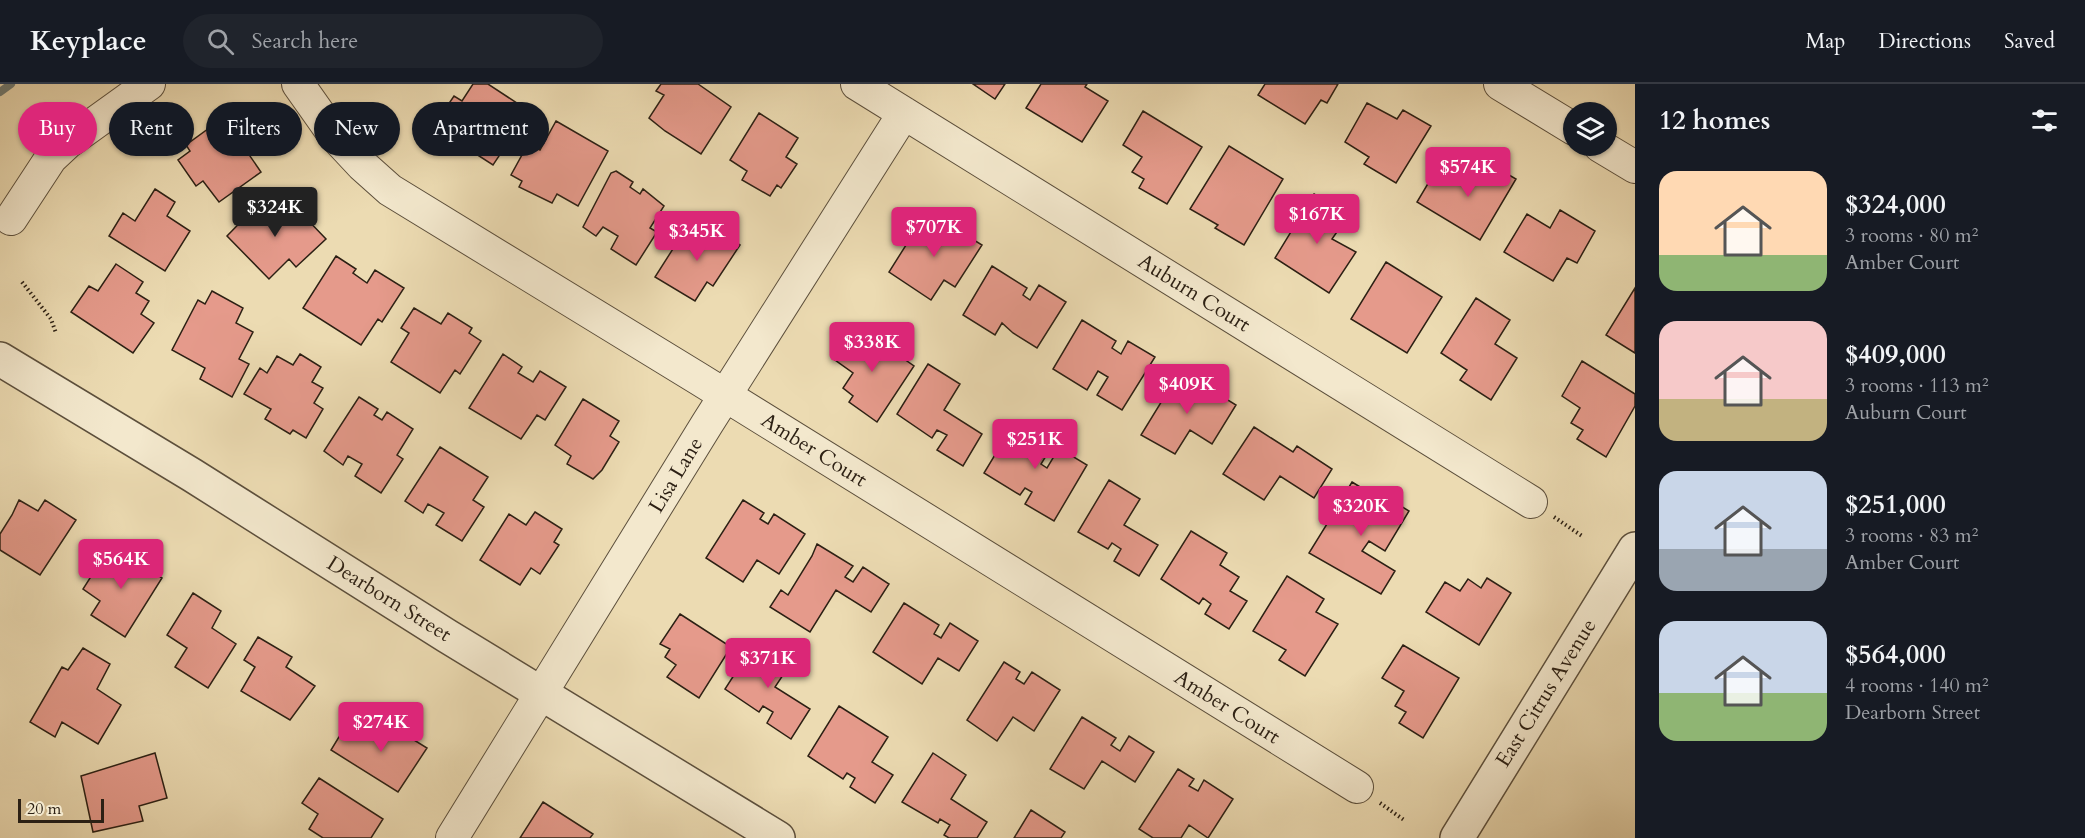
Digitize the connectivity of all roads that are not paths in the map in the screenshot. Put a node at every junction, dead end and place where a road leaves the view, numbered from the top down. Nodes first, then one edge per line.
1 (149, 84) edge
2 (298, 84) edge
3 (857, 84) edge
4 (1500, 84) edge
5 (904, 113) junction
6 (1563, 122) edge
7 (1617, 156) edge
8 (1635, 167) edge
9 (11, 219) dead end
10 (0, 359) edge
11 (727, 396) junction
12 (1531, 502) dead end
13 (1635, 549) edge
14 (542, 693) junction
15 (1357, 787) dead end
16 (452, 838) edge
17 (778, 838) edge
18 (1457, 838) edge

1 - 9 street
2 - 11 street, Amber Court
3 - 5 street, Auburn Court
4 - 6 street
5 - 11 street, Lisa Lane
5 - 12 street, Auburn Court
7 - 8 street
10 - 14 street, Dearborn Street
11 - 14 street, Lisa Lane
11 - 15 street, Amber Court
13 - 18 street, East Citrus Avenue
14 - 16 street, Lisa Lane
14 - 17 street, Dearborn Street

